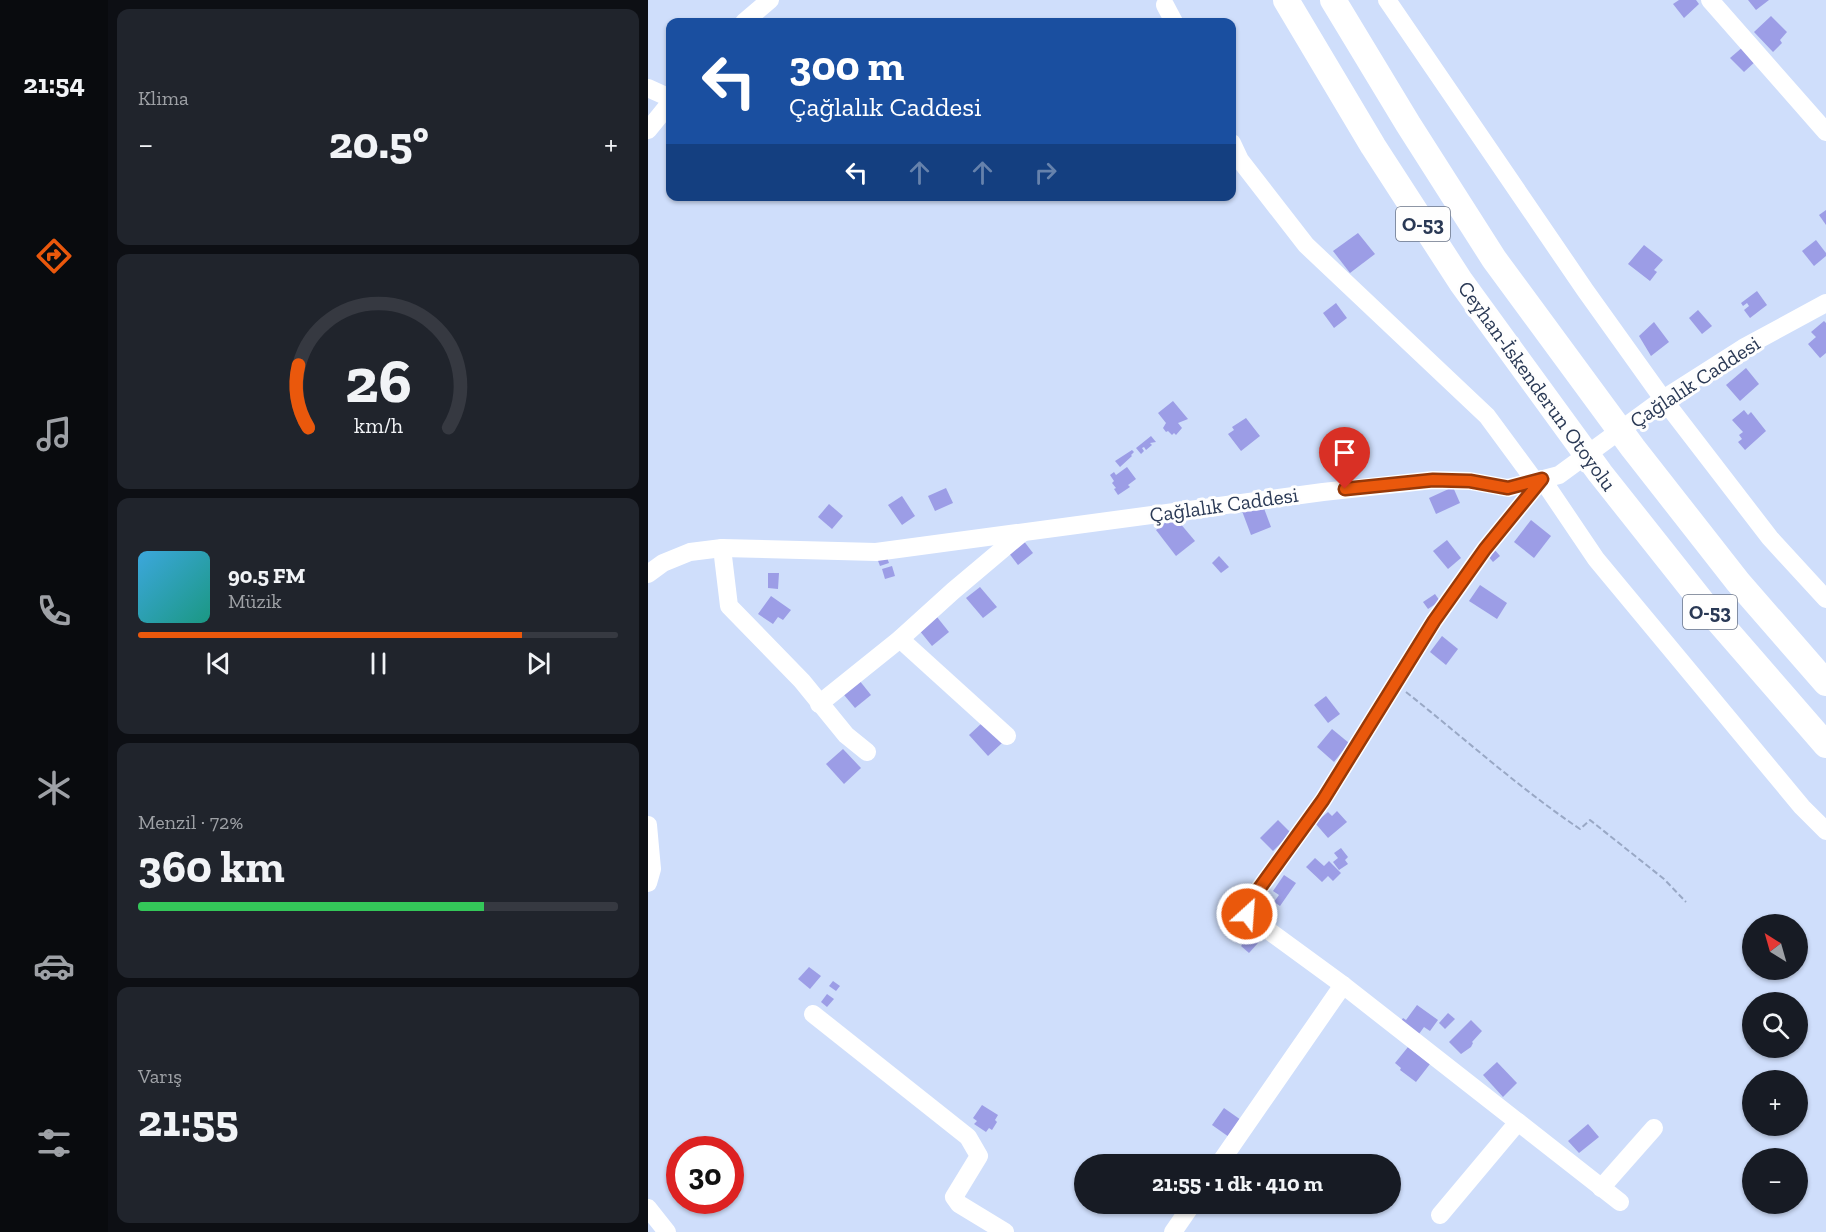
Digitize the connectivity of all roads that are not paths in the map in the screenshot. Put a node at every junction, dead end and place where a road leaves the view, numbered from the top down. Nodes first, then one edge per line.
1 (770, 0) edge
2 (1286, 0) edge
3 (1333, 0) edge
4 (1387, 0) edge
5 (1710, 0) edge
6 (1165, 5) dead end
7 (749, 18) edge
8 (1172, 18) edge
9 (648, 88) edge
10 (666, 96) edge
11 (666, 108) edge
12 (648, 130) edge
13 (1826, 132) edge
14 (1236, 152) edge
15 (1826, 303) edge
16 (1663, 399) junction
17 (1539, 480) junction
18 (1022, 532) junction
19 (723, 548) junction
20 (648, 574) edge
21 (1826, 599) edge
22 (900, 639) junction
23 (1826, 683) edge
24 (819, 704) junction
25 (1007, 736) dead end
26 (1826, 745) edge
27 (867, 752) dead end
28 (648, 825) edge
29 (1826, 831) edge
30 (648, 883) edge
31 (1342, 985) junction
32 (813, 1014) dead end
33 (1518, 1122) junction
34 (1654, 1128) dead end
35 (1227, 1154) edge
36 (1601, 1188) junction
37 (1620, 1202) dead end
38 (648, 1208) edge
39 (1185, 1214) edge
40 (1440, 1215) dead end
41 (667, 1232) edge
42 (1005, 1232) edge
43 (1173, 1232) edge

1 - 7 street
2 - 26 highway, Ceyhan-İskenderun Otoyolu / O-53
3 - 23 highway, Ceyhan-İskenderun Otoyolu / O-53
4 - 16 street
5 - 13 street
6 - 8 street
9 - 10 street
11 - 12 street
14 - 17 street
15 - 16 street, Çağlalık Caddesi
16 - 17 street, Çağlalık Caddesi
16 - 21 street
17 - 18 street, Çağlalık Caddesi
17 - 29 street
17 - 31 street
18 - 19 street, Çağlalık Caddesi
18 - 22 street
19 - 20 street, Çağlalık Caddesi
19 - 24 street
22 - 24 street
22 - 25 street
24 - 27 street
28 - 30 street
31 - 33 street
31 - 35 street
32 - 42 street
33 - 36 street
33 - 40 street
34 - 36 street
36 - 37 street
38 - 41 street
39 - 43 street

